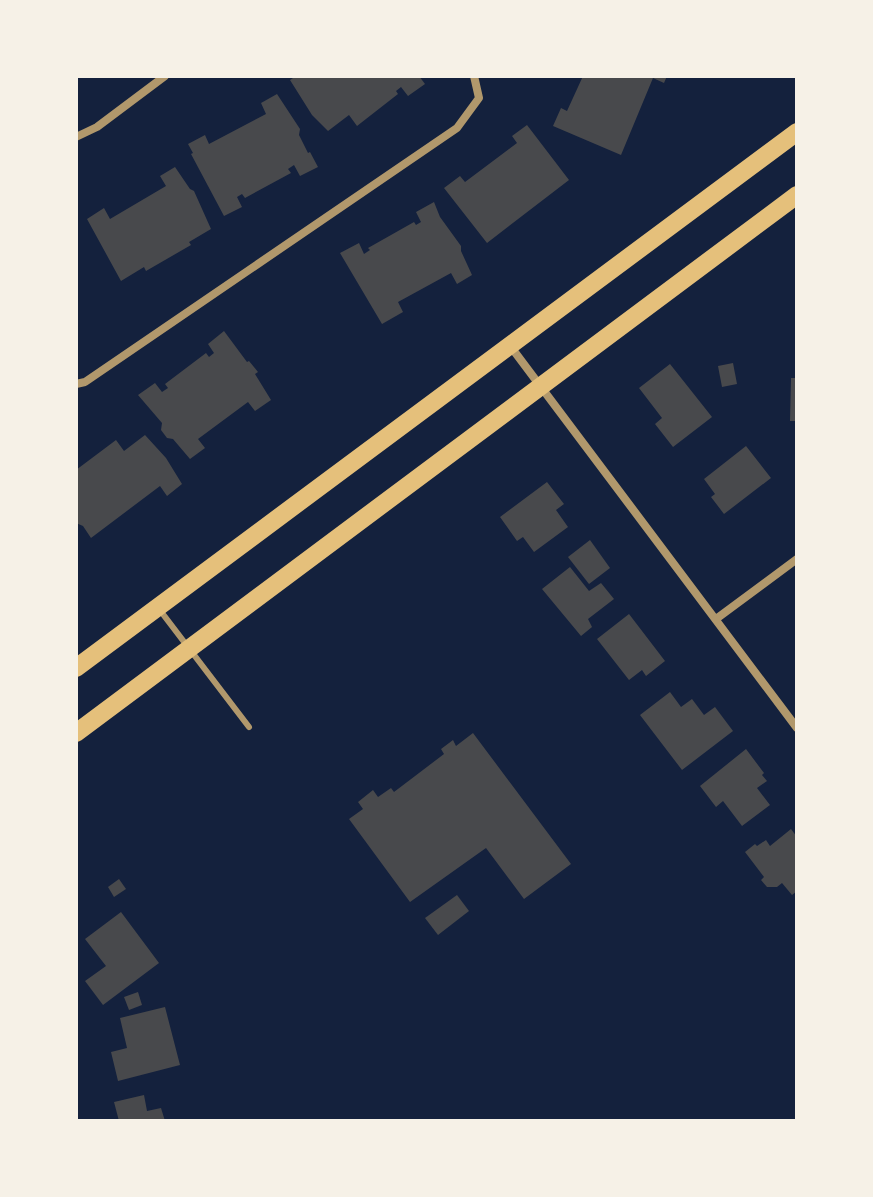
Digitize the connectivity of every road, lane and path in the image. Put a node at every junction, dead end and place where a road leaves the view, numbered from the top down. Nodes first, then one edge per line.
1 (165, 76) edge
2 (474, 76) edge
3 (797, 132) edge
4 (76, 137) edge
5 (797, 195) edge
6 (511, 347) junction
7 (76, 384) edge
8 (540, 385) junction
9 (797, 559) edge
10 (158, 607) junction
11 (716, 619) junction
12 (189, 648) junction
13 (76, 668) edge
14 (249, 727) dead end
15 (797, 728) edge
16 (76, 733) edge

1 - 4 street
2 - 7 street
3 - 6 main road
5 - 8 main road
6 - 8 street
6 - 10 main road
8 - 11 street
8 - 12 main road
9 - 11 street
10 - 12 lane
10 - 13 main road
11 - 15 street
12 - 14 lane
12 - 16 main road

